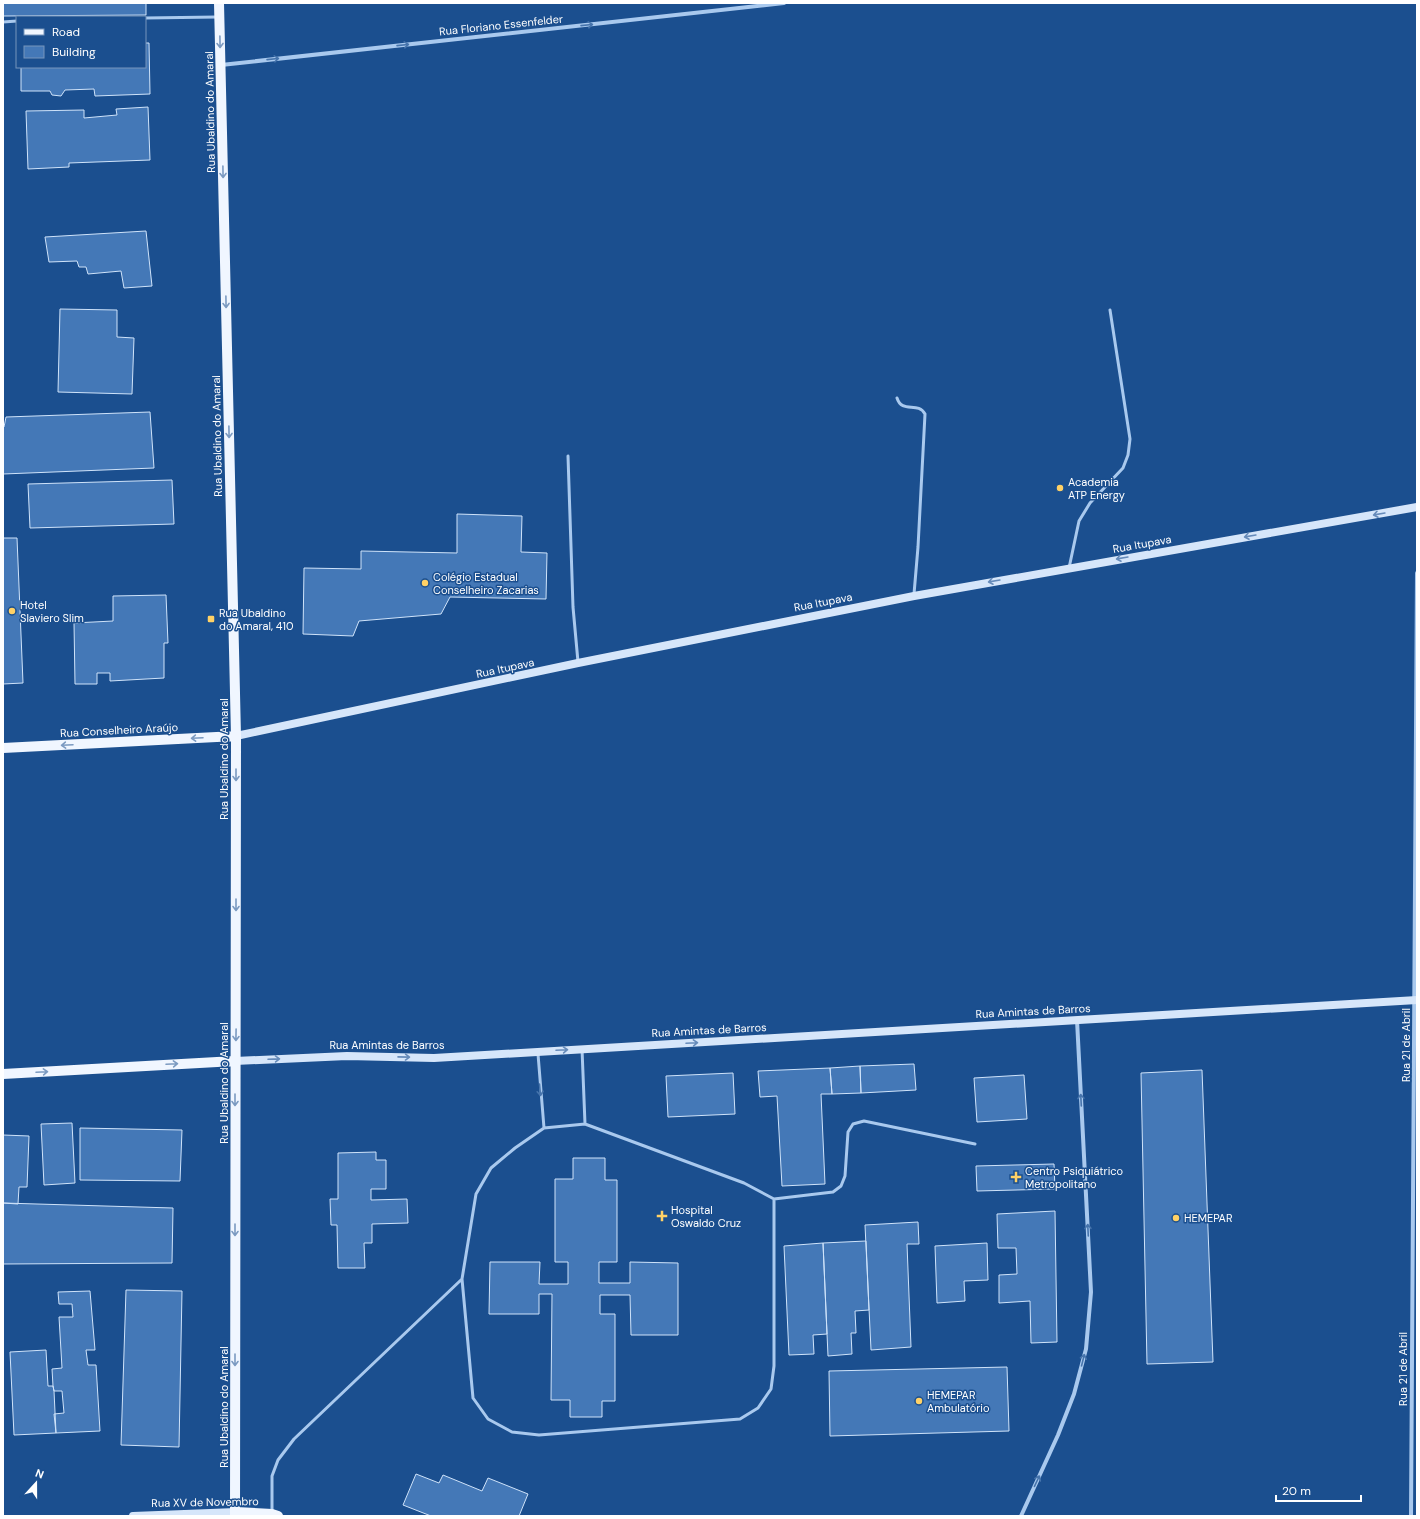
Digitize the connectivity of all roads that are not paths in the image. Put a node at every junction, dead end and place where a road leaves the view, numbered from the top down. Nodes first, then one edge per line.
1 (219, 3) edge
2 (784, 3) edge
3 (220, 17) junction
4 (146, 18) edge
5 (16, 21) edge
6 (3, 22) edge
7 (221, 65) junction
8 (1110, 310) dead end
9 (897, 398) dead end
10 (568, 456) dead end
11 (1417, 507) edge
12 (1068, 568) junction
13 (1417, 573) edge
14 (914, 596) junction
15 (578, 663) junction
16 (236, 736) junction
17 (3, 748) edge
18 (1416, 1000) edge
19 (1077, 1020) junction
20 (582, 1049) junction
21 (538, 1052) junction
22 (235, 1061) junction
23 (3, 1074) edge
24 (585, 1124) junction
25 (544, 1128) junction
26 (975, 1144) dead end
27 (774, 1199) junction
28 (462, 1279) junction
29 (1411, 1500) junction
30 (1417, 1500) edge
31 (236, 1514) edge
32 (275, 1515) edge
33 (133, 1516) edge
34 (1021, 1516) edge
35 (1411, 1516) edge

1 - 3 main road, Rua Ubaldino do Amaral
7 -> 2 street, Rua Floriano Essenfelder
3 - 4 lane
3 -> 7 main road, Rua Ubaldino do Amaral
5 - 6 lane
7 -> 16 main road, Rua Ubaldino do Amaral
8 - 12 lane
9 - 14 lane
10 - 15 lane
11 -> 12 main road, Rua Itupava
12 -> 14 main road, Rua Itupava
13 - 18 street, Rua 21 de Abril
14 - 15 main road, Rua Itupava
15 - 16 main road, Rua Itupava
16 -> 17 main road, Rua Conselheiro Araújo
16 -> 22 main road, Rua Ubaldino do Amaral
18 - 19 main road, Rua Amintas de Barros
18 - 29 street, Rua 21 de Abril
20 -> 19 main road, Rua Amintas de Barros
34 -> 19 street
21 -> 20 main road, Rua Amintas de Barros
20 - 24 lane
22 -> 21 main road, Rua Amintas de Barros
21 -> 25 lane
23 -> 22 main road, Rua Amintas de Barros
22 -> 31 main road, Rua Ubaldino do Amaral
24 - 25 lane
24 - 27 lane
25 - 28 lane
26 - 27 lane
27 - 28 lane
28 - 32 lane
29 - 30 street
29 - 35 street, Rua 21 de Abril
31 - 32 main road, Rua XV de Novembro
31 - 33 main road, Rua XV de Novembro

